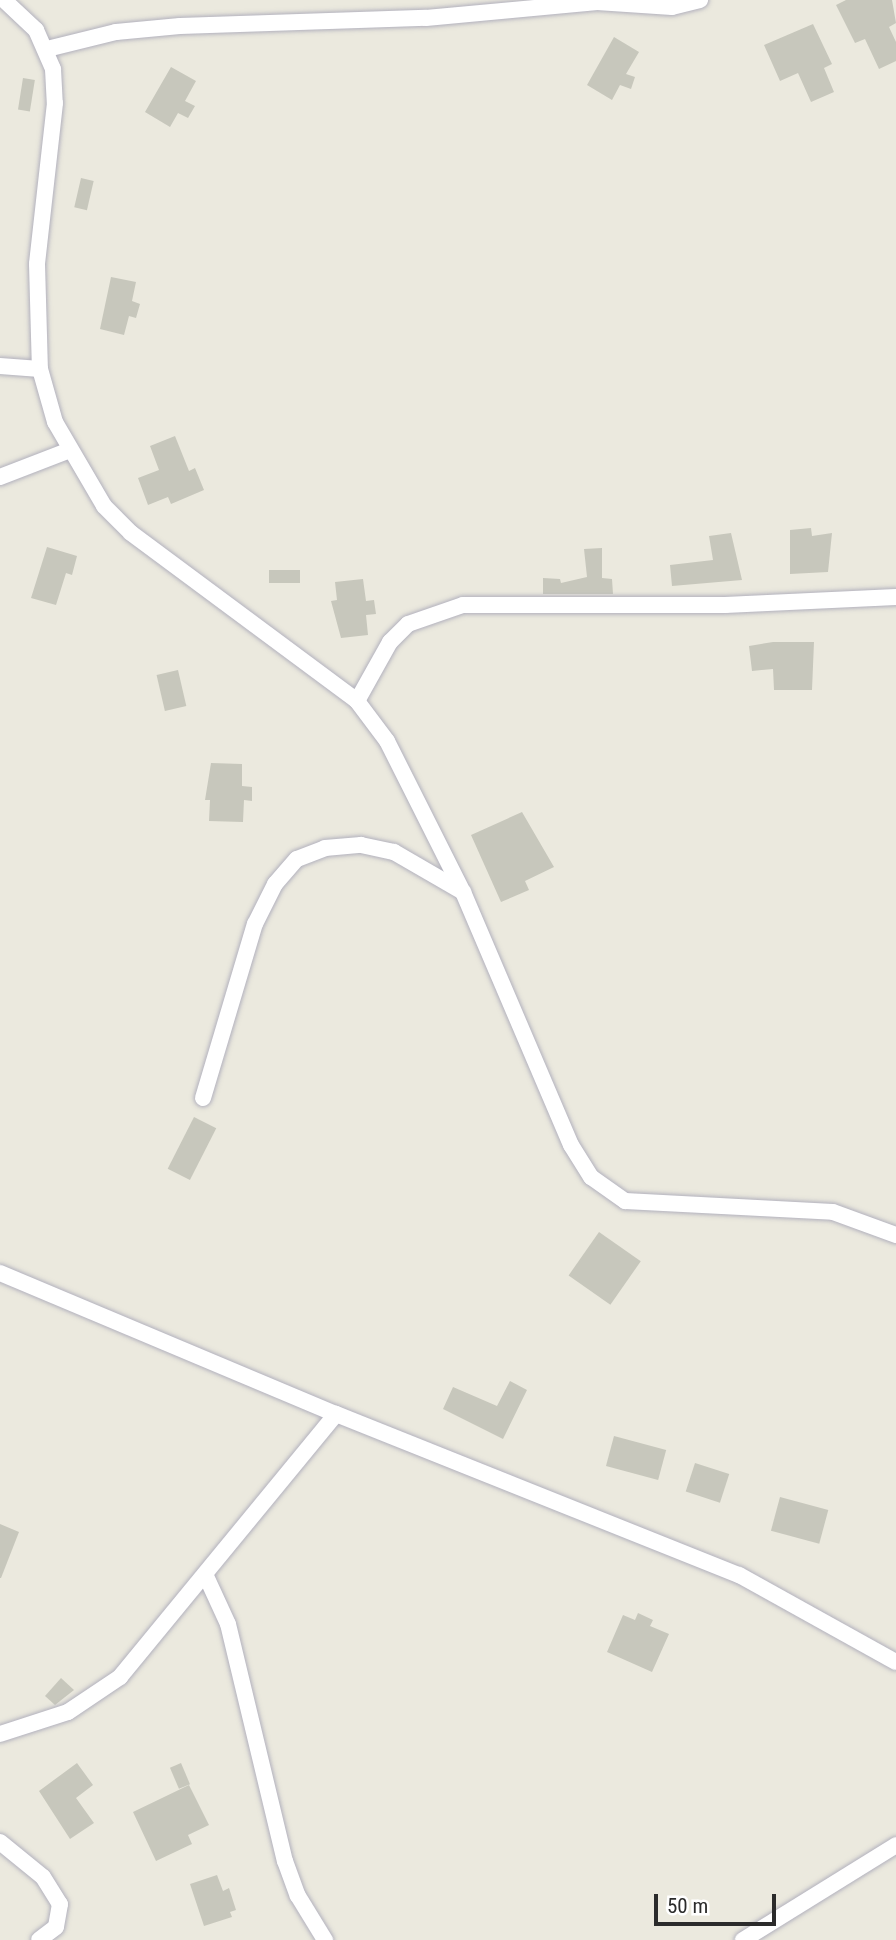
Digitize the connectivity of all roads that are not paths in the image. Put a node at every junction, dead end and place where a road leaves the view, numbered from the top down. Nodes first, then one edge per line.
1 (4, 0) edge
2 (700, 0) edge
3 (47, 49) junction
4 (0, 366) edge
5 (40, 369) junction
6 (70, 450) junction
7 (0, 477) edge
8 (896, 597) edge
9 (357, 701) junction
10 (463, 892) junction
11 (203, 1097) dead end
12 (896, 1235) edge
13 (0, 1273) edge
14 (336, 1414) junction
15 (205, 1574) junction
16 (896, 1662) edge
17 (2, 1739) edge
18 (0, 1842) edge
19 (896, 1845) edge
20 (39, 1940) edge
21 (325, 1940) edge
22 (743, 1940) edge

1 - 3 street
2 - 3 street
3 - 5 street
4 - 5 street
5 - 6 street
6 - 7 street
6 - 9 street
8 - 9 street
9 - 10 street
10 - 11 street
10 - 12 street
13 - 14 street
14 - 15 street
14 - 16 street
15 - 17 street
15 - 21 street
18 - 20 street
19 - 22 street

